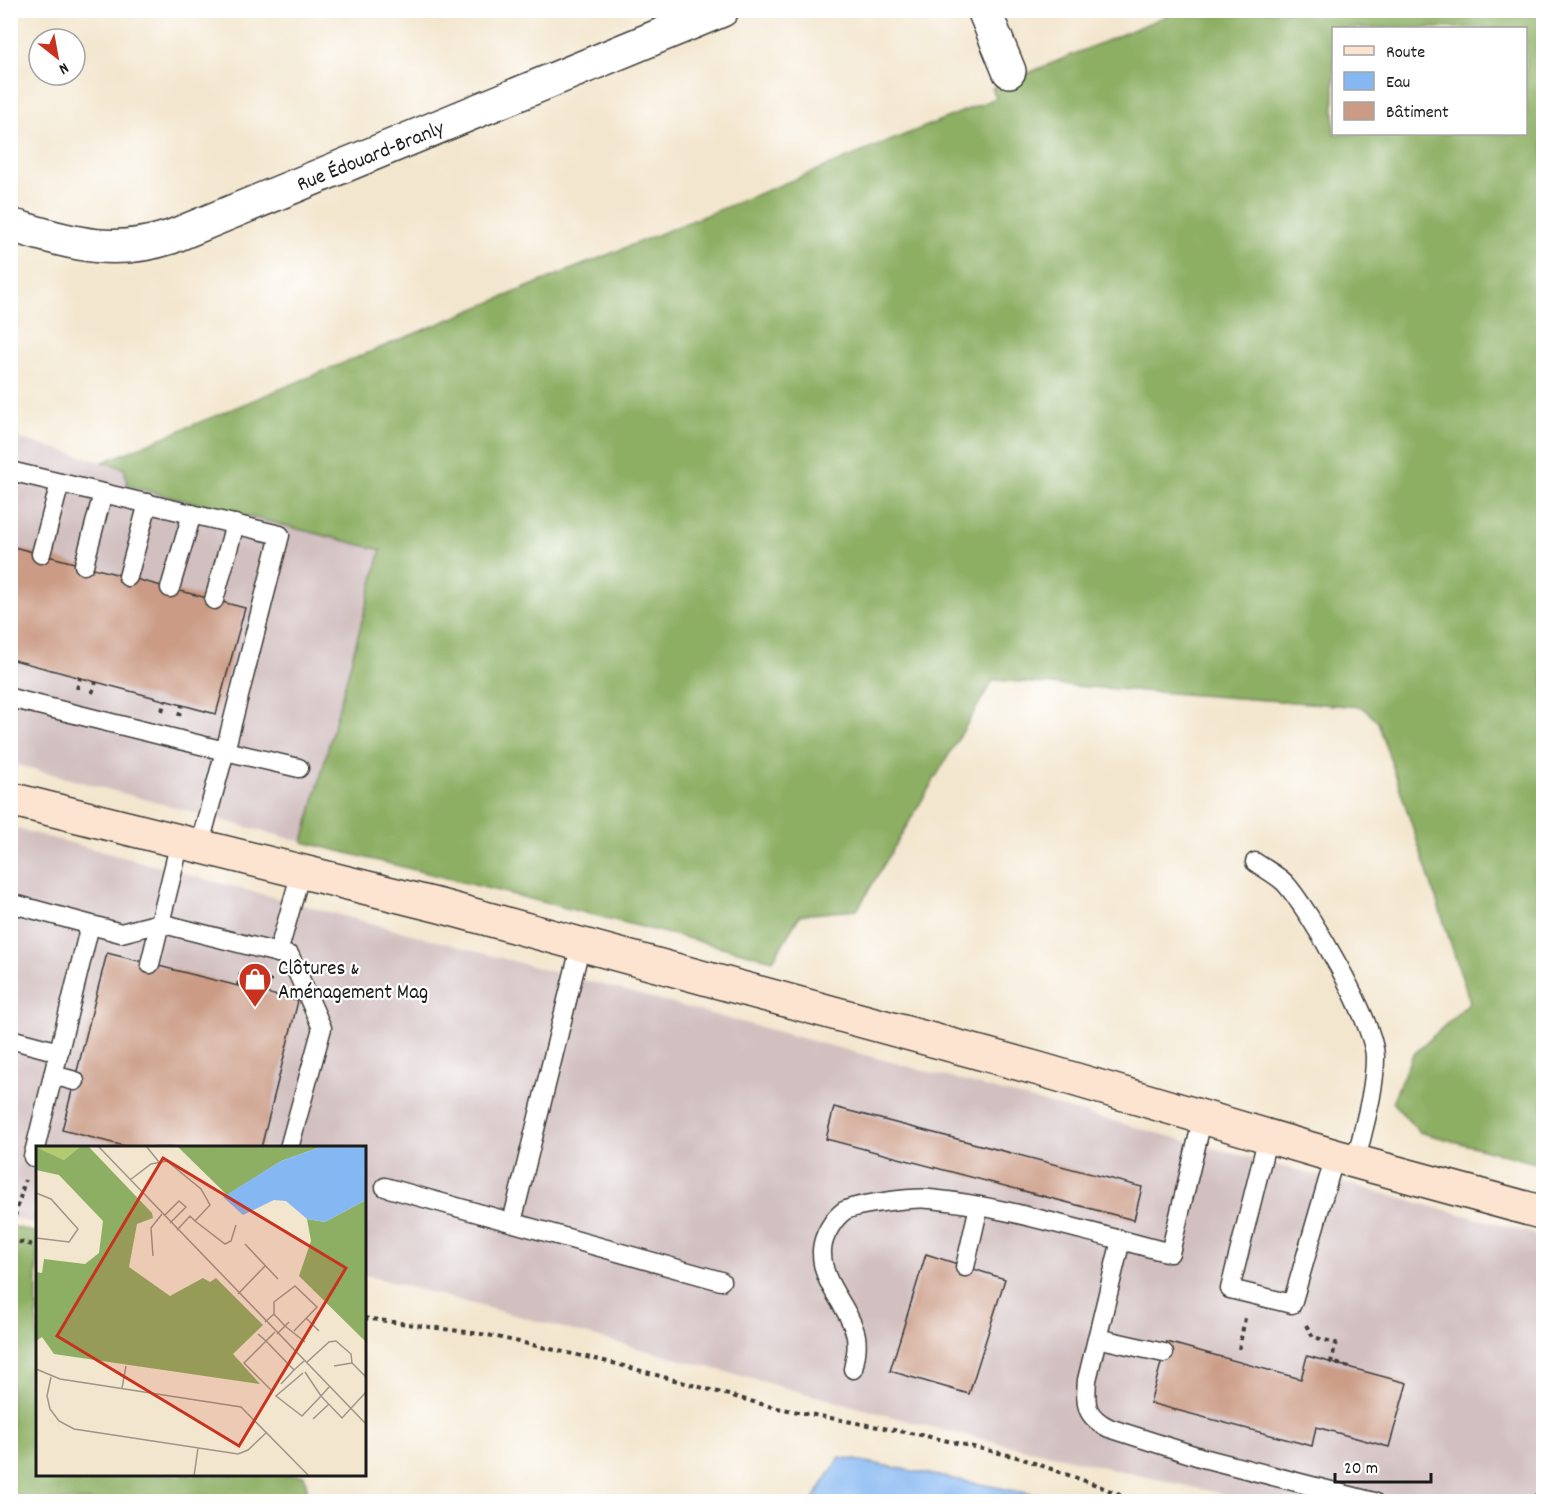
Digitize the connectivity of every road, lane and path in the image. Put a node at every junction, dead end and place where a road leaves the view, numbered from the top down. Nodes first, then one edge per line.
1 (722, 10) edge
2 (984, 10) edge
3 (1009, 71) dead end
4 (10, 225) edge
5 (10, 471) edge
6 (60, 483) junction
7 (103, 493) junction
8 (148, 503) junction
9 (192, 514) junction
10 (235, 524) junction
11 (42, 554) dead end
12 (84, 565) dead end
13 (128, 577) dead end
14 (170, 588) dead end
15 (213, 600) dead end
16 (10, 698) edge
17 (225, 752) junction
18 (299, 768) dead end
19 (10, 799) edge
20 (190, 844) junction
21 (1255, 862) dead end
22 (301, 872) junction
23 (10, 903) edge
24 (160, 923) junction
25 (90, 925) junction
26 (581, 944) junction
27 (278, 953) junction
28 (150, 964) dead end
29 (10, 1039) edge
30 (59, 1052) junction
31 (53, 1075) junction
32 (75, 1082) dead end
33 (1203, 1117) junction
34 (1268, 1136) junction
35 (37, 1146) edge
36 (290, 1146) edge
37 (35, 1157) edge
38 (1345, 1158) junction
39 (385, 1187) dead end
40 (979, 1206) junction
41 (1544, 1214) edge
42 (512, 1222) junction
43 (10, 1234) edge
44 (10, 1240) edge
45 (1121, 1240) junction
46 (36, 1246) edge
47 (965, 1267) dead end
48 (721, 1281) dead end
49 (366, 1318) edge
50 (1313, 1337) dead end
51 (1097, 1338) junction
52 (1164, 1353) dead end
53 (1353, 1368) dead end
54 (853, 1369) dead end
55 (1137, 1502) edge
56 (1374, 1502) edge

1 - 4 street, Rue Édouard-Branly
2 - 3 street
5 - 6 lane
6 - 7 lane
6 - 11 lane
7 - 8 lane
7 - 12 lane
8 - 9 lane
8 - 13 lane
9 - 10 lane
9 - 14 lane
10 - 15 lane
10 - 17 lane
16 - 17 lane
17 - 18 lane
17 - 20 lane
19 - 20 street
20 - 22 street
20 - 24 lane
21 - 38 lane
22 - 26 street
22 - 27 lane
23 - 25 lane
24 - 25 lane
24 - 27 lane
24 - 28 lane
25 - 30 lane
26 - 33 street
26 - 42 lane
27 - 36 lane
29 - 30 lane
30 - 31 lane
31 - 32 lane
31 - 35 lane
33 - 34 street
33 - 45 lane
34 - 38 street
34 - 38 lane
37 - 43 path
38 - 41 street
39 - 42 lane
40 - 45 lane
40 - 47 lane
40 - 54 lane
42 - 48 lane
44 - 46 path
45 - 51 lane
49 - 55 path
50 - 53 path
51 - 52 lane
51 - 56 lane

